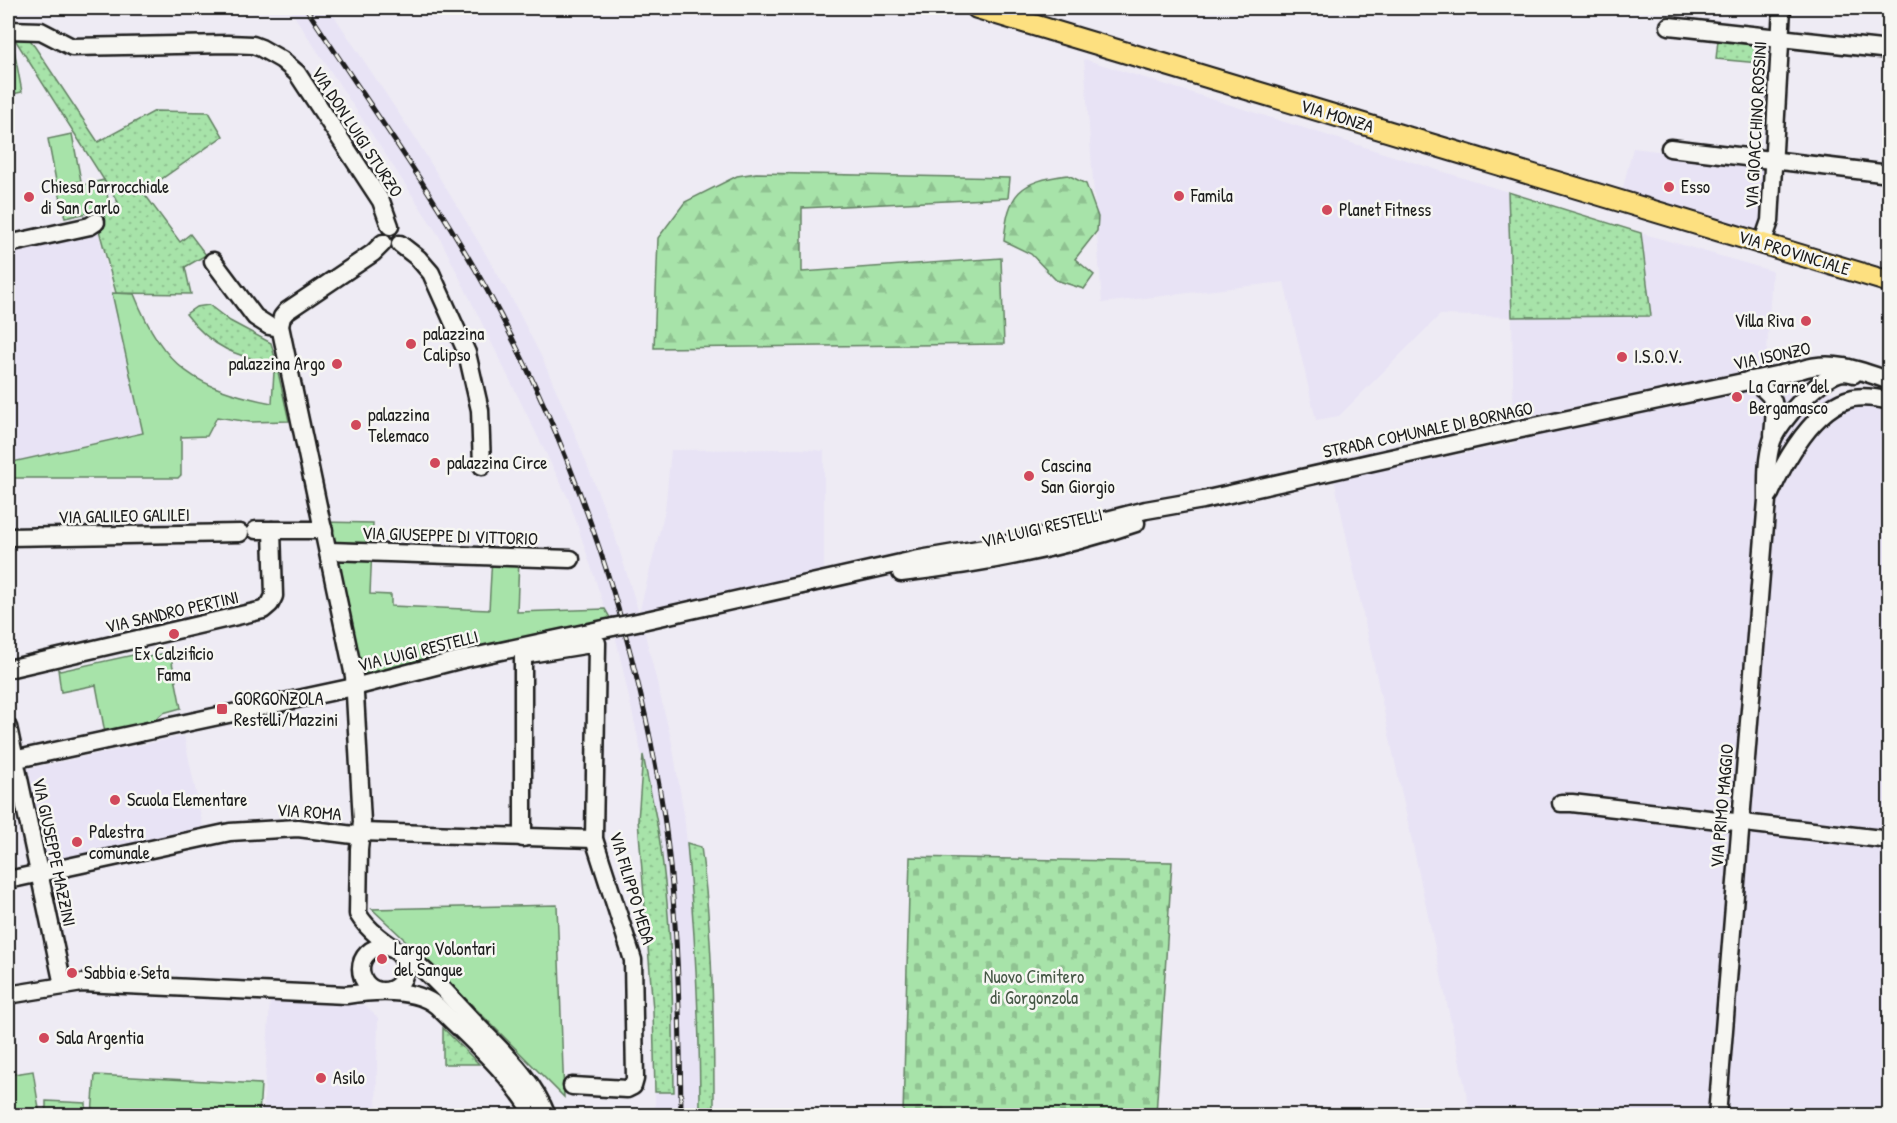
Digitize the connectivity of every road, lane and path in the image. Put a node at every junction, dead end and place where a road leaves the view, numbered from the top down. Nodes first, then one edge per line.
1 (976, 8) edge
2 (1782, 8) edge
3 (1669, 26) dead end
4 (8, 30) edge
5 (1780, 39) junction
6 (1890, 50) edge
7 (1670, 148) dead end
8 (1774, 161) junction
9 (1890, 174) edge
10 (96, 222) dead end
11 (1698, 224) joint
12 (1762, 243) junction
13 (8, 244) edge
14 (392, 244) junction
15 (213, 261) dead end
16 (1890, 282) edge
17 (280, 328) junction
18 (1830, 371) junction
19 (1749, 380) junction
20 (1890, 382) edge
21 (1890, 392) edge
22 (1662, 399) joint
23 (1890, 401) edge
24 (1816, 422) junction
25 (1773, 439) junction
26 (482, 466) dead end
27 (1203, 500) joint
28 (1767, 500) junction
29 (324, 530) junction
30 (256, 531) junction
31 (8, 537) edge
32 (329, 551) junction
33 (571, 559) dead end
34 (8, 669) edge
35 (354, 687) junction
36 (8, 727) edge
37 (11, 760) edge
38 (1562, 803) dead end
39 (1740, 823) junction
40 (361, 834) junction
41 (523, 838) junction
42 (594, 839) junction
43 (1890, 840) edge
44 (39, 873) junction
45 (8, 880) edge
46 (395, 950) junction
47 (63, 986) junction
48 (381, 991) junction
49 (8, 995) edge
50 (572, 1086) dead end
51 (535, 1116) edge
52 (547, 1116) edge
53 (1717, 1116) edge

1 - 11 main road, VIA MONZA
2 - 5 street, VIA GIOACCHINO ROSSINI
3 - 5 street
4 - 14 street, VIA DON LUIGI STURZO
5 - 6 street
5 - 8 street, VIA GIOACCHINO ROSSINI
7 - 8 street
8 - 9 street
8 - 12 street, VIA GIOACCHINO ROSSINI
10 - 13 street
11 - 12 main road, VIA PROVINCIALE
12 - 16 main road, VIA PROVINCIALE
14 - 17 street
14 - 26 street
15 - 17 street
17 - 29 street
18 - 19 street, VIA ISONZO
18 - 20 street
18 - 21 street
18 - 24 street, VIA PRIMO MAGGIO
18 - 25 street, VIA PRIMO MAGGIO
19 - 22 street, VIA ISONZO
19 - 25 street, VIA PRIMO MAGGIO
22 - 27 street, STRADA COMUNALE DI BORNAGO
23 - 24 street, VIA PRIMO MAGGIO
24 - 28 street, VIA PRIMO MAGGIO
25 - 28 street, VIA PRIMO MAGGIO
27 - 35 street, VIA LUIGI RESTELLI, bridge
28 - 39 street, VIA PRIMO MAGGIO
29 - 30 street
29 - 32 street
30 - 31 street, VIA GALILEO GALILEI
30 - 34 street, VIA SANDRO PERTINI
32 - 33 street, VIA GIUSEPPE DI VITTORIO
32 - 35 street
35 - 37 street, VIA LUIGI RESTELLI
35 - 40 street
36 - 37 street, VIA GIUSEPPE MAZZINI
37 - 44 street, VIA GIUSEPPE MAZZINI
38 - 39 street
39 - 43 street
39 - 53 street, VIA PRIMO MAGGIO
40 - 41 street, VIA ROMA
40 - 44 street, VIA ROMA
40 - 46 street
41 - 42 street, VIA ROMA
41 - 42 street, VIA FILIPPO MEDA
42 - 50 street, VIA FILIPPO MEDA
44 - 45 street, VIA ROMA
44 - 47 street, VIA GIUSEPPE MAZZINI
46 - 48 street
46 - 48 street
46 - 52 street
47 - 48 street
47 - 49 street
48 - 51 street

